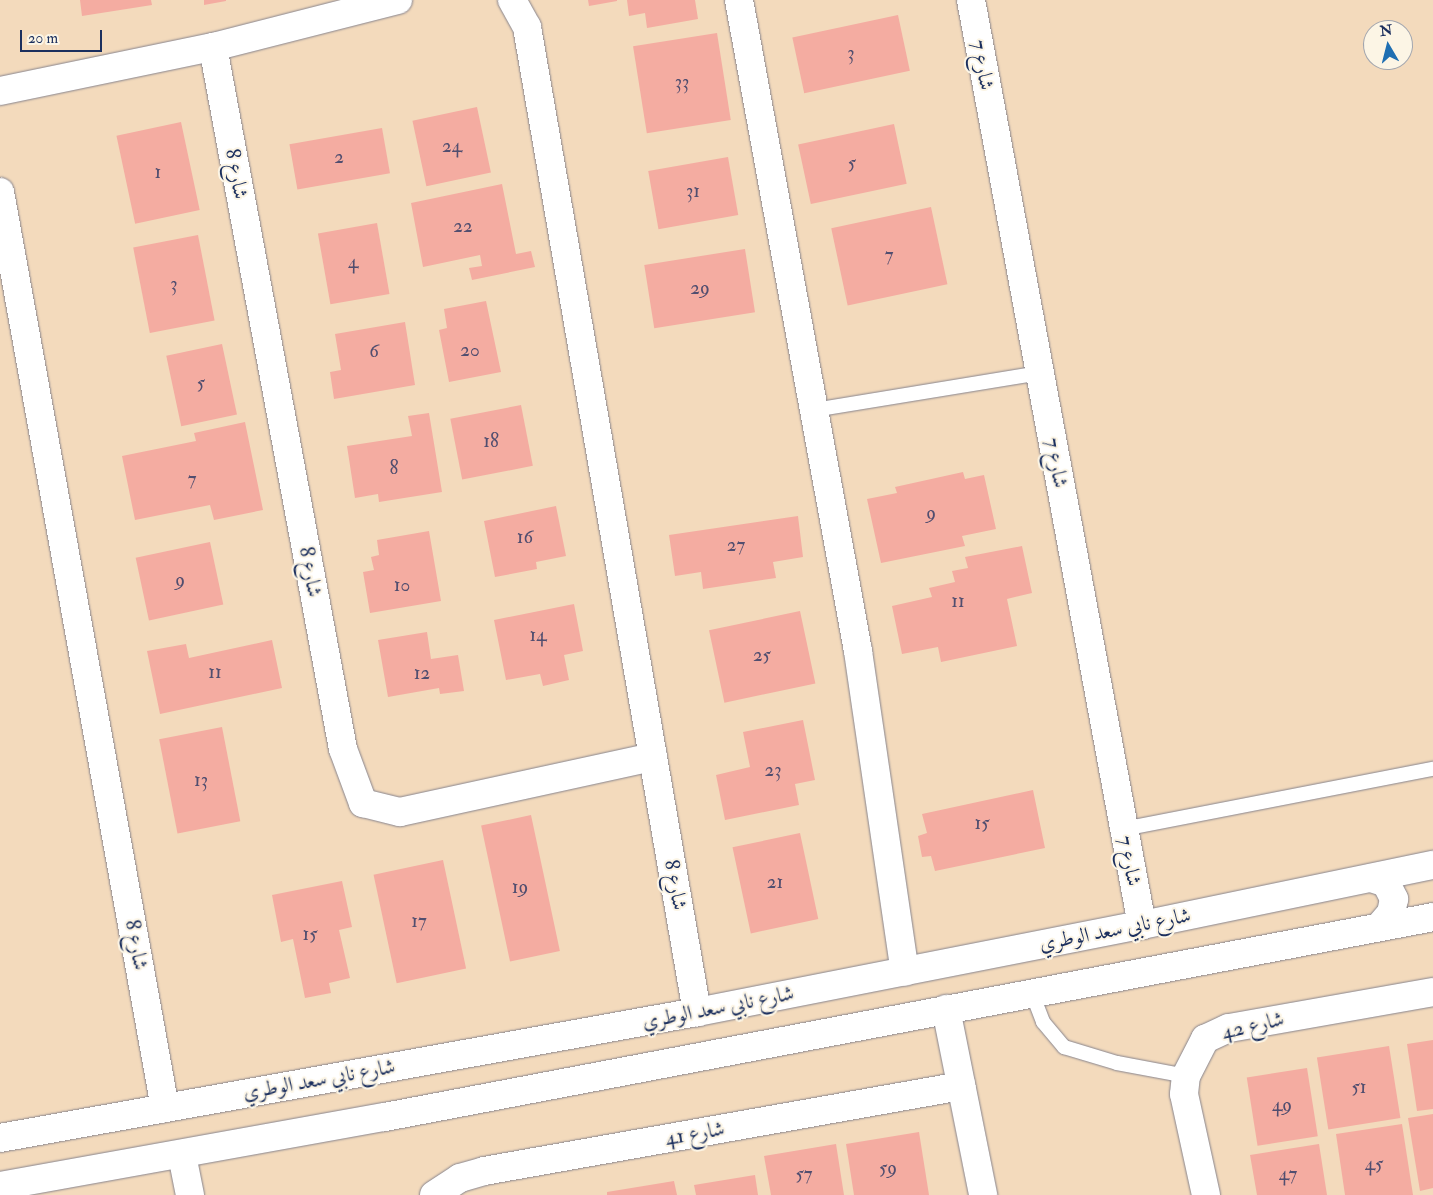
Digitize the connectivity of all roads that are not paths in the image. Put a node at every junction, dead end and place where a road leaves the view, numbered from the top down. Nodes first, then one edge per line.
1 (398, 0) edge
2 (512, 0) edge
3 (739, 0) edge
4 (970, 0) edge
5 (213, 47) junction
6 (0, 91) edge
7 (0, 197) edge
8 (1039, 373) junction
9 (814, 410) junction
10 (653, 757) junction
11 (1433, 769) edge
12 (1123, 829) junction
13 (1433, 866) edge
14 (1371, 878) junction
15 (1433, 917) edge
16 (1142, 925) junction
17 (1379, 927) junction
18 (905, 972) junction
19 (1433, 992) edge
20 (1032, 993) junction
21 (946, 1009) junction
22 (697, 1012) junction
23 (1186, 1076) junction
24 (961, 1086) junction
25 (165, 1108) junction
26 (0, 1138) edge
27 (182, 1154) junction
28 (0, 1186) edge
29 (190, 1195) edge
30 (434, 1195) edge
31 (982, 1195) edge
32 (1206, 1195) edge

1 - 5 street
2 - 10 street, شارع 8
3 - 9 street
4 - 8 street, شارع 7
5 - 6 street
5 - 10 street, شارع 8
7 - 25 street, شارع 8
8 - 9 lane
8 - 12 street, شارع 7
9 - 18 street
10 - 22 street, شارع 8
11 - 12 lane
12 - 16 street, شارع 7
13 - 14 street, شارع نابي سعد الوطري
14 - 16 street, شارع نابي سعد الوطري
14 - 17 street
15 - 17 street, شارع نابي سعد الوطري
16 - 18 street, شارع نابي سعد الوطري
17 - 20 street, شارع نابي سعد الوطري
18 - 22 street, شارع نابي سعد الوطري
19 - 23 street, شارع 42
20 - 21 street, شارع نابي سعد الوطري
20 - 23 lane
21 - 24 street
21 - 27 street, شارع نابي سعد الوطري
22 - 25 street, شارع نابي سعد الوطري
23 - 32 street, شارع 42
24 - 30 street, شارع 41
24 - 31 street
25 - 26 street, شارع نابي سعد الوطري
27 - 28 street, شارع نابي سعد الوطري
27 - 29 street

